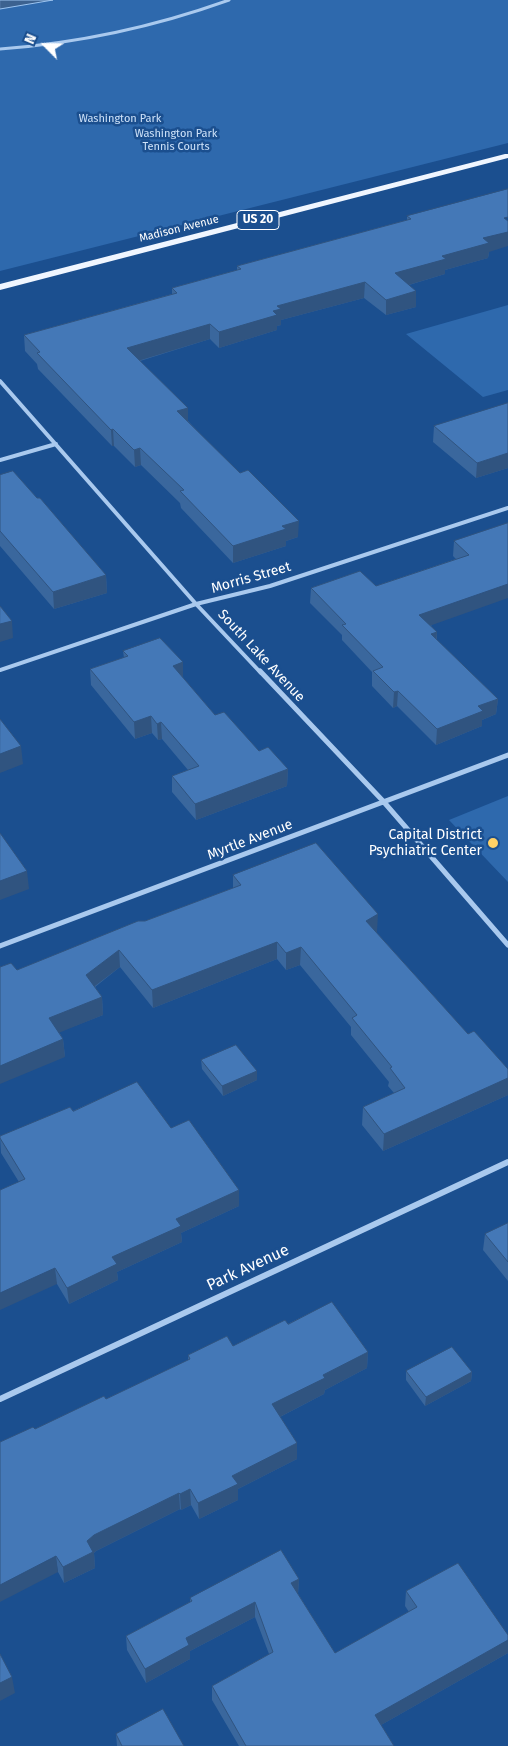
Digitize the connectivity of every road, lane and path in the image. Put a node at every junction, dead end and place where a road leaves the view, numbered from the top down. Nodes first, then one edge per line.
1 (229, 0) edge
2 (0, 49) edge
3 (508, 156) edge
4 (0, 287) edge
5 (0, 381) edge
6 (56, 444) junction
7 (0, 460) edge
8 (508, 508) edge
9 (196, 604) junction
10 (0, 670) edge
11 (508, 755) edge
12 (383, 802) junction
13 (508, 944) edge
14 (0, 946) edge
15 (508, 1162) edge
16 (0, 1399) edge

1 - 2 street
3 - 4 main road, Madison Avenue / US 20
5 - 6 street, South Lake Avenue
6 - 7 street
6 - 9 street, South Lake Avenue
8 - 9 street, Morris Street
9 - 10 street, Morris Street
9 - 12 street, South Lake Avenue
11 - 12 street, Myrtle Avenue
12 - 13 street, South Lake Avenue
12 - 14 street, Myrtle Avenue
15 - 16 street, Park Avenue

